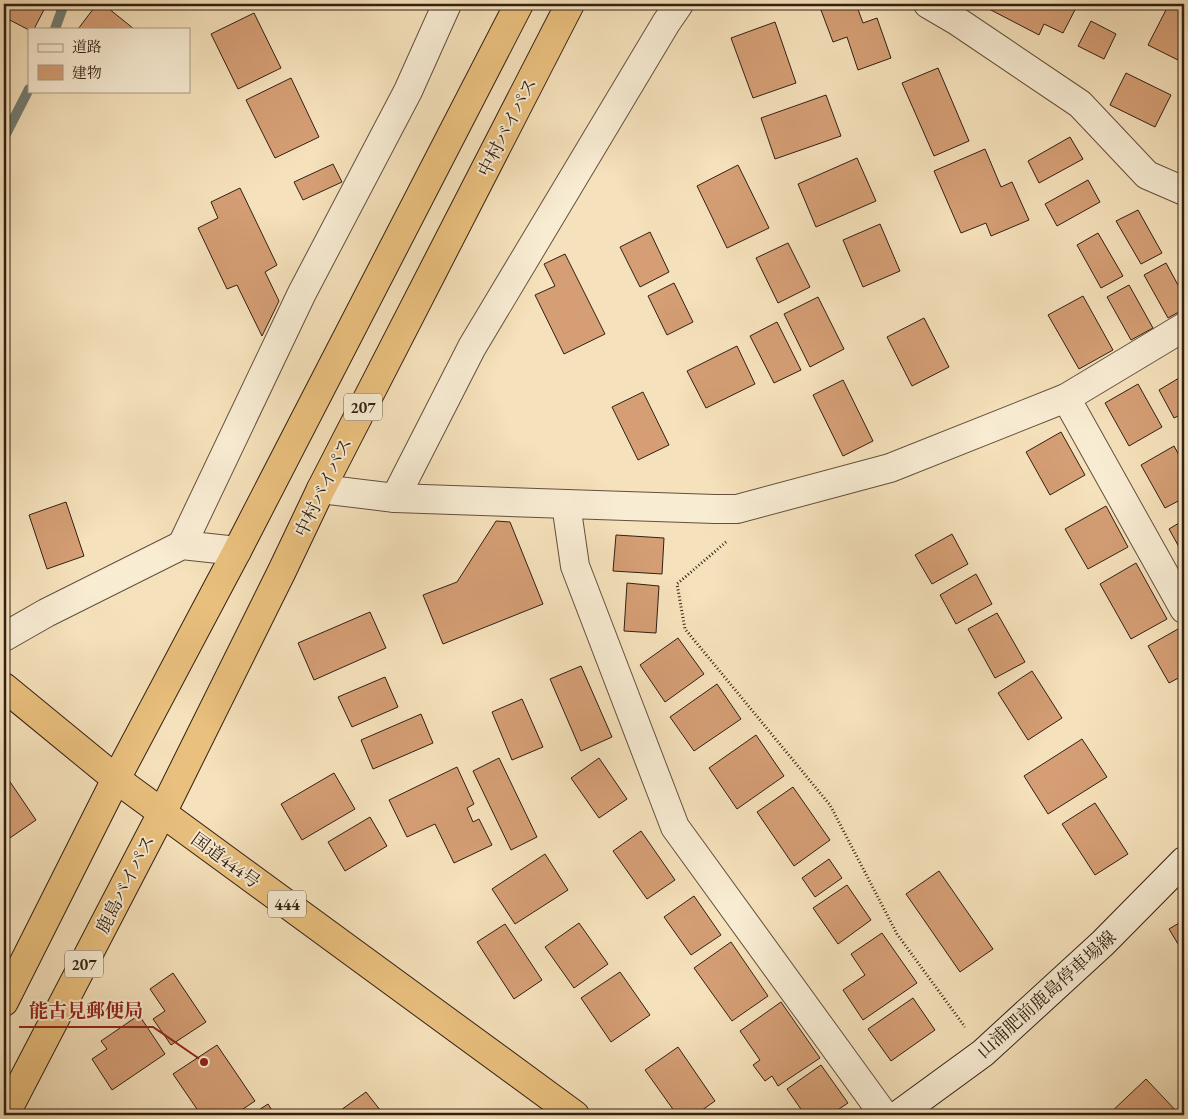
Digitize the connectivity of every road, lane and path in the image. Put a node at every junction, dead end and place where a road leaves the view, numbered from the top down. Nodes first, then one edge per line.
1 (447, 4) edge
2 (519, 4) edge
3 (570, 4) edge
4 (679, 4) edge
5 (928, 4) edge
6 (1184, 191) edge
7 (1184, 327) edge
8 (1066, 398) junction
9 (321, 489) junction
10 (395, 498) junction
11 (566, 504) junction
12 (737, 509) junction
13 (182, 545) junction
14 (237, 551) junction
15 (1184, 609) edge
16 (4, 637) edge
17 (4, 687) edge
18 (116, 779) junction
19 (162, 813) junction
20 (1184, 861) edge
21 (4, 1002) edge
22 (983, 1053) junction
23 (5, 1115) edge
24 (575, 1115) edge
25 (884, 1115) edge
26 (898, 1115) edge

1 - 13 street
2 - 14 highway, 207
3 - 9 highway, 中村バイパス / 207
4 - 10 street
5 - 6 street
7 - 8 street
8 - 12 street
8 - 15 street
9 - 10 street
9 - 19 highway, 中村バイパス / 207
10 - 11 street
11 - 12 street
11 - 25 street
12 - 22 path
13 - 14 street
13 - 16 street
14 - 18 highway, 207
17 - 18 highway, 国道444号 / 444
18 - 19 highway, 国道444号 / 444
18 - 21 highway, 207
19 - 23 highway, 鹿島バイパス / 207
19 - 24 highway, 国道444号 / 444
20 - 22 street, 山浦肥前鹿島停車場線
22 - 26 street, 山浦肥前鹿島停車場線

